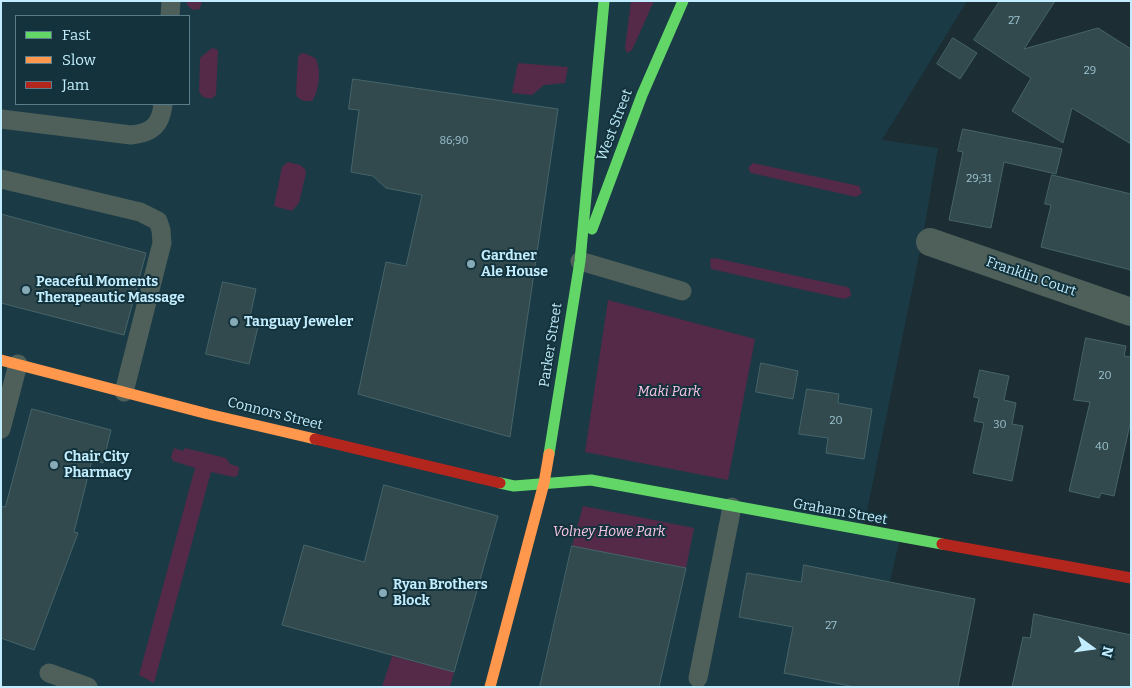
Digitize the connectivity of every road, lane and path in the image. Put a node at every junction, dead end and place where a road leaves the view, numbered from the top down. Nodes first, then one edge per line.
1 (171, 1) edge
2 (604, 1) edge
3 (683, 1) edge
4 (170, 15) edge
5 (163, 105) edge
6 (1, 119) edge
7 (1, 179) edge
8 (930, 242) dead end
9 (580, 261) junction
10 (682, 292) dead end
11 (1131, 312) edge
12 (10, 362) edge
13 (124, 392) junction
14 (1, 429) edge
15 (544, 483) junction
16 (732, 507) junction
17 (1131, 578) edge
18 (49, 673) dead end
19 (698, 678) dead end
20 (88, 687) edge
21 (490, 687) edge

1 - 4 lane
2 - 9 street, Parker Street
3 - 9 street, West Street
5 - 6 lane
7 - 13 lane
8 - 11 street, Franklin Court
9 - 10 lane
9 - 15 street, Parker Street
12 - 13 street, Connors Street
12 - 14 lane
13 - 15 street, Connors Street
15 - 16 street, Graham Street
15 - 21 street, Parker Street
16 - 17 street, Graham Street
16 - 19 lane
18 - 20 lane

